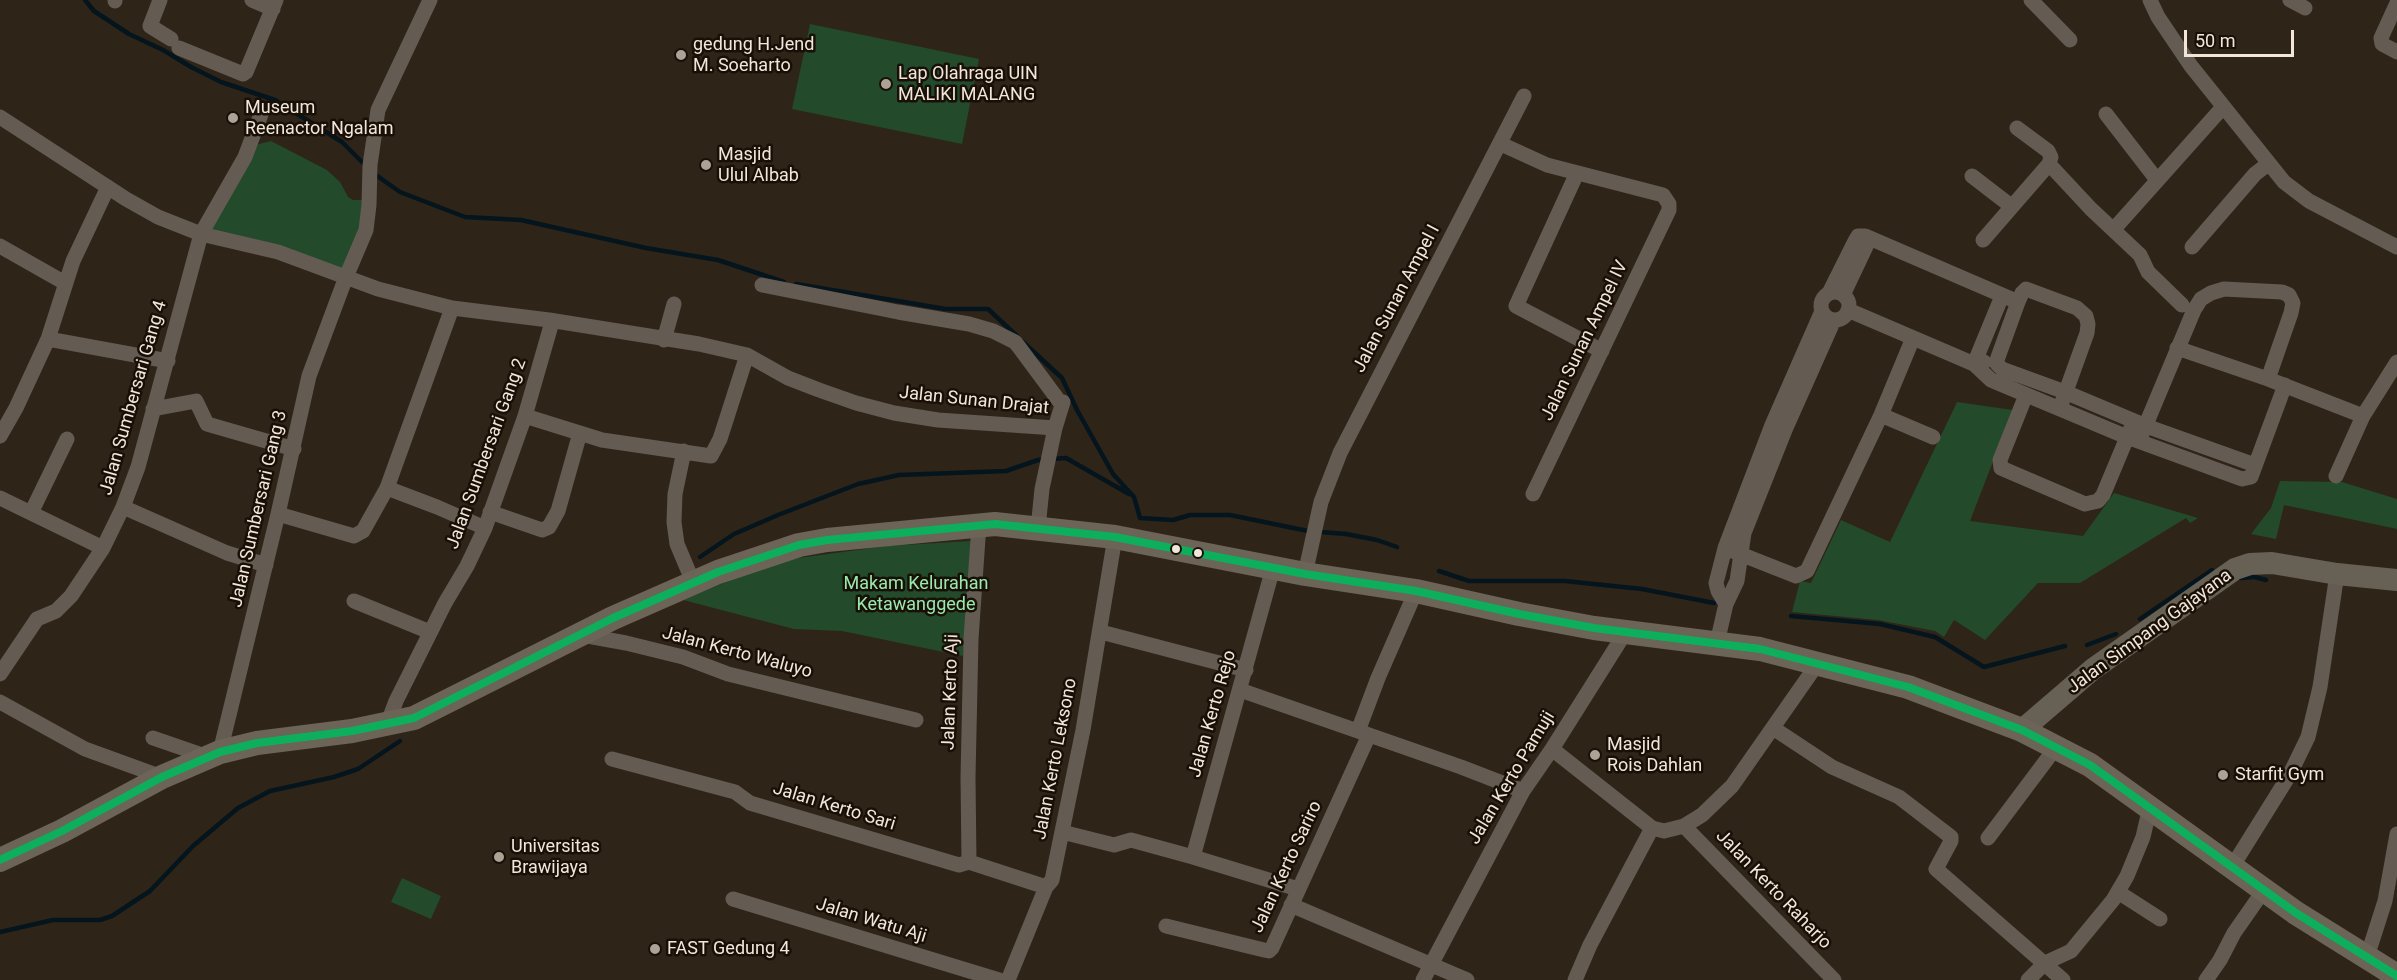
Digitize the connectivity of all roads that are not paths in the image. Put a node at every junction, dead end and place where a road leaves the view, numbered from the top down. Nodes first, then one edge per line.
1 (160, 0) edge
2 (252, 0) edge
3 (430, 0) edge
4 (2031, 0) edge
5 (2150, 0) edge
6 (2290, 0) edge
7 (2397, 3) edge
8 (274, 4) edge
9 (2305, 8) dead end
10 (2070, 40) dead end
11 (2397, 52) edge
12 (1524, 96) dead end
13 (2223, 107) junction
14 (263, 109) dead end
15 (2106, 114) dead end
16 (0, 117) edge
17 (2017, 128) dead end
18 (1501, 144) junction
19 (2049, 164) junction
20 (2268, 164) junction
21 (1576, 173) junction
22 (1972, 176) dead end
23 (2157, 180) junction
24 (108, 188) junction
25 (2011, 206) junction
26 (2114, 229) junction
27 (201, 234) junction
28 (1983, 240) dead end
29 (0, 246) edge
30 (2192, 247) dead end
31 (2397, 247) edge
32 (346, 277) junction
33 (65, 283) junction
34 (762, 285) dead end
35 (1836, 294) junction
36 (2002, 296) junction
37 (2018, 302) junction
38 (674, 304) dead end
39 (2182, 305) dead end
40 (452, 308) junction
41 (1848, 310) junction
42 (1828, 315) junction
43 (552, 322) junction
44 (1913, 338) junction
45 (48, 339) junction
46 (664, 340) junction
47 (2177, 348) junction
48 (1602, 351) junction
49 (747, 355) junction
50 (1996, 360) junction
51 (168, 361) junction
52 (2397, 362) edge
53 (1974, 364) junction
54 (2268, 379) junction
55 (2285, 385) junction
56 (2049, 386) junction
57 (2065, 392) junction
58 (2026, 395) junction
59 (2043, 402) junction
60 (2060, 408) junction
61 (153, 409) junction
62 (1881, 415) junction
63 (525, 416) junction
64 (2363, 416) junction
65 (2139, 423) junction
66 (1779, 427) junction
67 (580, 433) junction
68 (1053, 435) junction
69 (0, 436) edge
70 (1933, 437) dead end
71 (67, 439) dead end
72 (2133, 439) junction
73 (294, 449) junction
74 (684, 451) junction
75 (2255, 465) junction
76 (2336, 476) dead end
77 (387, 488) junction
78 (1533, 494) dead end
79 (0, 498) edge
80 (123, 507) junction
81 (490, 512) junction
82 (31, 513) junction
83 (278, 514) junction
84 (979, 524) junction
85 (485, 528) junction
86 (1038, 528) junction
87 (1115, 537) junction
88 (103, 548) junction
89 (1725, 548) junction
90 (1742, 554) junction
91 (266, 565) junction
92 (1273, 568) junction
93 (1305, 574) junction
94 (2337, 574) junction
95 (691, 576) junction
96 (2397, 579) edge
97 (1416, 591) junction
98 (354, 602) dead end
99 (1726, 604) junction
100 (597, 626) junction
101 (430, 632) junction
102 (1101, 632) junction
103 (1625, 633) junction
104 (1717, 643) junction
105 (1818, 663) junction
106 (1246, 670) junction
107 (0, 674) edge
108 (1240, 690) junction
109 (0, 702) edge
110 (916, 720) dead end
111 (387, 722) junction
112 (1773, 728) junction
113 (2022, 730) junction
114 (1364, 733) junction
115 (153, 738) dead end
116 (2057, 746) junction
117 (1552, 749) junction
118 (214, 755) junction
119 (612, 759) dead end
120 (162, 777) junction
121 (1523, 792) junction
122 (2150, 807) junction
123 (1684, 826) junction
124 (1652, 828) junction
125 (1062, 832) junction
126 (2397, 837) edge
127 (1988, 838) dead end
128 (1187, 855) junction
129 (2, 856) edge
130 (969, 862) junction
131 (2232, 867) junction
132 (1046, 886) junction
133 (1298, 889) junction
134 (2264, 890) junction
135 (2118, 892) junction
136 (733, 898) dead end
137 (1291, 905) junction
138 (2160, 919) dead end
139 (1166, 926) dead end
140 (2367, 957) junction
141 (2044, 963) junction
142 (1433, 964) junction
143 (2395, 977) edge
144 (999, 980) edge
145 (1008, 980) edge
146 (1424, 980) edge
147 (1467, 980) edge
148 (1575, 980) edge
149 (1834, 980) edge
150 (2028, 980) edge
151 (2063, 980) edge
152 (2206, 980) edge

1 - 8 street
2 - 8 street
3 - 32 street, Jalan Sumbersari Gang 3
4 - 10 street
5 - 13 street
6 - 9 street
7 - 11 street
12 - 18 street, Jalan Sunan Ampel I
13 - 20 street
13 - 23 street
14 - 27 street, Jalan Sumbersari Gang 4
15 - 23 street
16 - 24 street
17 - 19 street
18 - 21 street
18 - 93 street, Jalan Sunan Ampel I
19 - 25 street
19 - 26 street
20 - 30 street
20 - 31 street
21 - 48 street
21 - 48 street, Jalan Sunan Ampel IV
22 - 25 street
23 - 26 street
24 - 27 street
24 - 33 street
25 - 28 street
26 - 39 street
27 - 32 street
27 - 51 street, Jalan Sumbersari Gang 4
29 - 33 street
32 - 40 street
32 - 73 street, Jalan Sumbersari Gang 3
33 - 45 street
34 - 68 street
35 - 36 street
35 - 41 street
35 - 42 street
36 - 37 street
36 - 53 street
37 - 50 street
37 - 57 street
38 - 46 street
40 - 43 street
40 - 77 street
41 - 42 street
41 - 44 street
42 - 66 street
43 - 46 street, Jalan Sunan Drajat
43 - 63 street, Jalan Sumbersari Gang 2
44 - 53 street
44 - 62 street
45 - 51 street
45 - 69 street
46 - 49 street, Jalan Sunan Drajat
47 - 54 street
47 - 54 street
47 - 65 street
48 - 78 street, Jalan Sunan Ampel IV
49 - 68 street, Jalan Sunan Drajat
49 - 74 street
50 - 53 street
50 - 56 street
51 - 61 street, Jalan Sumbersari Gang 4
52 - 64 street
53 - 58 street
54 - 55 street
55 - 64 street
55 - 75 street
56 - 57 street
56 - 59 street
57 - 60 street
57 - 65 street
58 - 59 street
58 - 72 street
59 - 60 street
60 - 72 street
61 - 73 street
61 - 80 street, Jalan Sumbersari Gang 4
62 - 70 street
62 - 90 street
63 - 67 street
63 - 81 street, Jalan Sumbersari Gang 2
64 - 76 street
65 - 72 street
65 - 75 street
66 - 89 street
66 - 90 street
67 - 74 street
67 - 81 street
68 - 86 street, Jalan Sunan Drajat
71 - 82 street
72 - 75 street
73 - 83 street, Jalan Sumbersari Gang 3
74 - 95 street
77 - 83 street
77 - 85 street
79 - 82 street
80 - 88 street, Jalan Sumbersari Gang 4
80 - 91 street
81 - 85 street, Jalan Sumbersari Gang 2
82 - 88 street
83 - 91 street, Jalan Sumbersari Gang 3
84 - 86 main road
84 - 95 main road
84 - 130 street, Jalan Kerto Aji
85 - 101 street, Jalan Sumbersari Gang 2
86 - 87 main road
87 - 92 main road
87 - 102 street, Jalan Kerto Leksono
88 - 107 street, Jalan Sumbersari Gang 4
89 - 90 street
89 - 99 street
90 - 99 street
91 - 118 street, Jalan Sumbersari Gang 3
92 - 93 main road
92 - 106 street, Jalan Kerto Rejo
93 - 97 main road
94 - 96 main road, Jalan Simpang Gajayana
94 - 113 main road, Jalan Simpang Gajayana
94 - 131 street
95 - 100 main road
97 - 103 main road
97 - 114 street, Jalan Kerto Sariro
98 - 101 street
99 - 104 street
100 - 110 street, Jalan Kerto Waluyo
100 - 111 main road
101 - 111 street, Jalan Sumbersari Gang 2
102 - 106 street
102 - 125 street, Jalan Kerto Leksono
103 - 104 main road
103 - 117 street, Jalan Kerto Pamuji
104 - 105 main road
105 - 112 street
105 - 113 main road
106 - 108 street, Jalan Kerto Rejo
108 - 114 street
108 - 128 street, Jalan Kerto Rejo
109 - 120 street
111 - 118 main road
112 - 123 street
112 - 141 street
113 - 116 main road
114 - 121 street
114 - 133 street, Jalan Kerto Sariro
115 - 118 street
116 - 122 main road
116 - 127 street
117 - 121 street, Jalan Kerto Pamuji
117 - 124 street
118 - 120 main road
119 - 130 street, Jalan Kerto Sari
120 - 129 main road
121 - 142 street, Jalan Kerto Pamuji
122 - 131 main road
122 - 135 street
123 - 124 street
123 - 149 street, Jalan Kerto Raharjo
124 - 148 street
125 - 128 street
125 - 132 street, Jalan Kerto Leksono
126 - 140 street
128 - 133 street
130 - 132 street, Jalan Kerto Sari
131 - 134 main road
132 - 145 street, Jalan Kerto Leksono
133 - 137 street, Jalan Kerto Sariro
134 - 140 main road
134 - 152 street
135 - 138 street
135 - 141 street
136 - 144 street, Jalan Watu Aji
137 - 139 street, Jalan Kerto Sariro
137 - 142 street
140 - 143 main road
141 - 150 street
141 - 151 street
142 - 146 street, Jalan Kerto Pamuji
142 - 147 street

